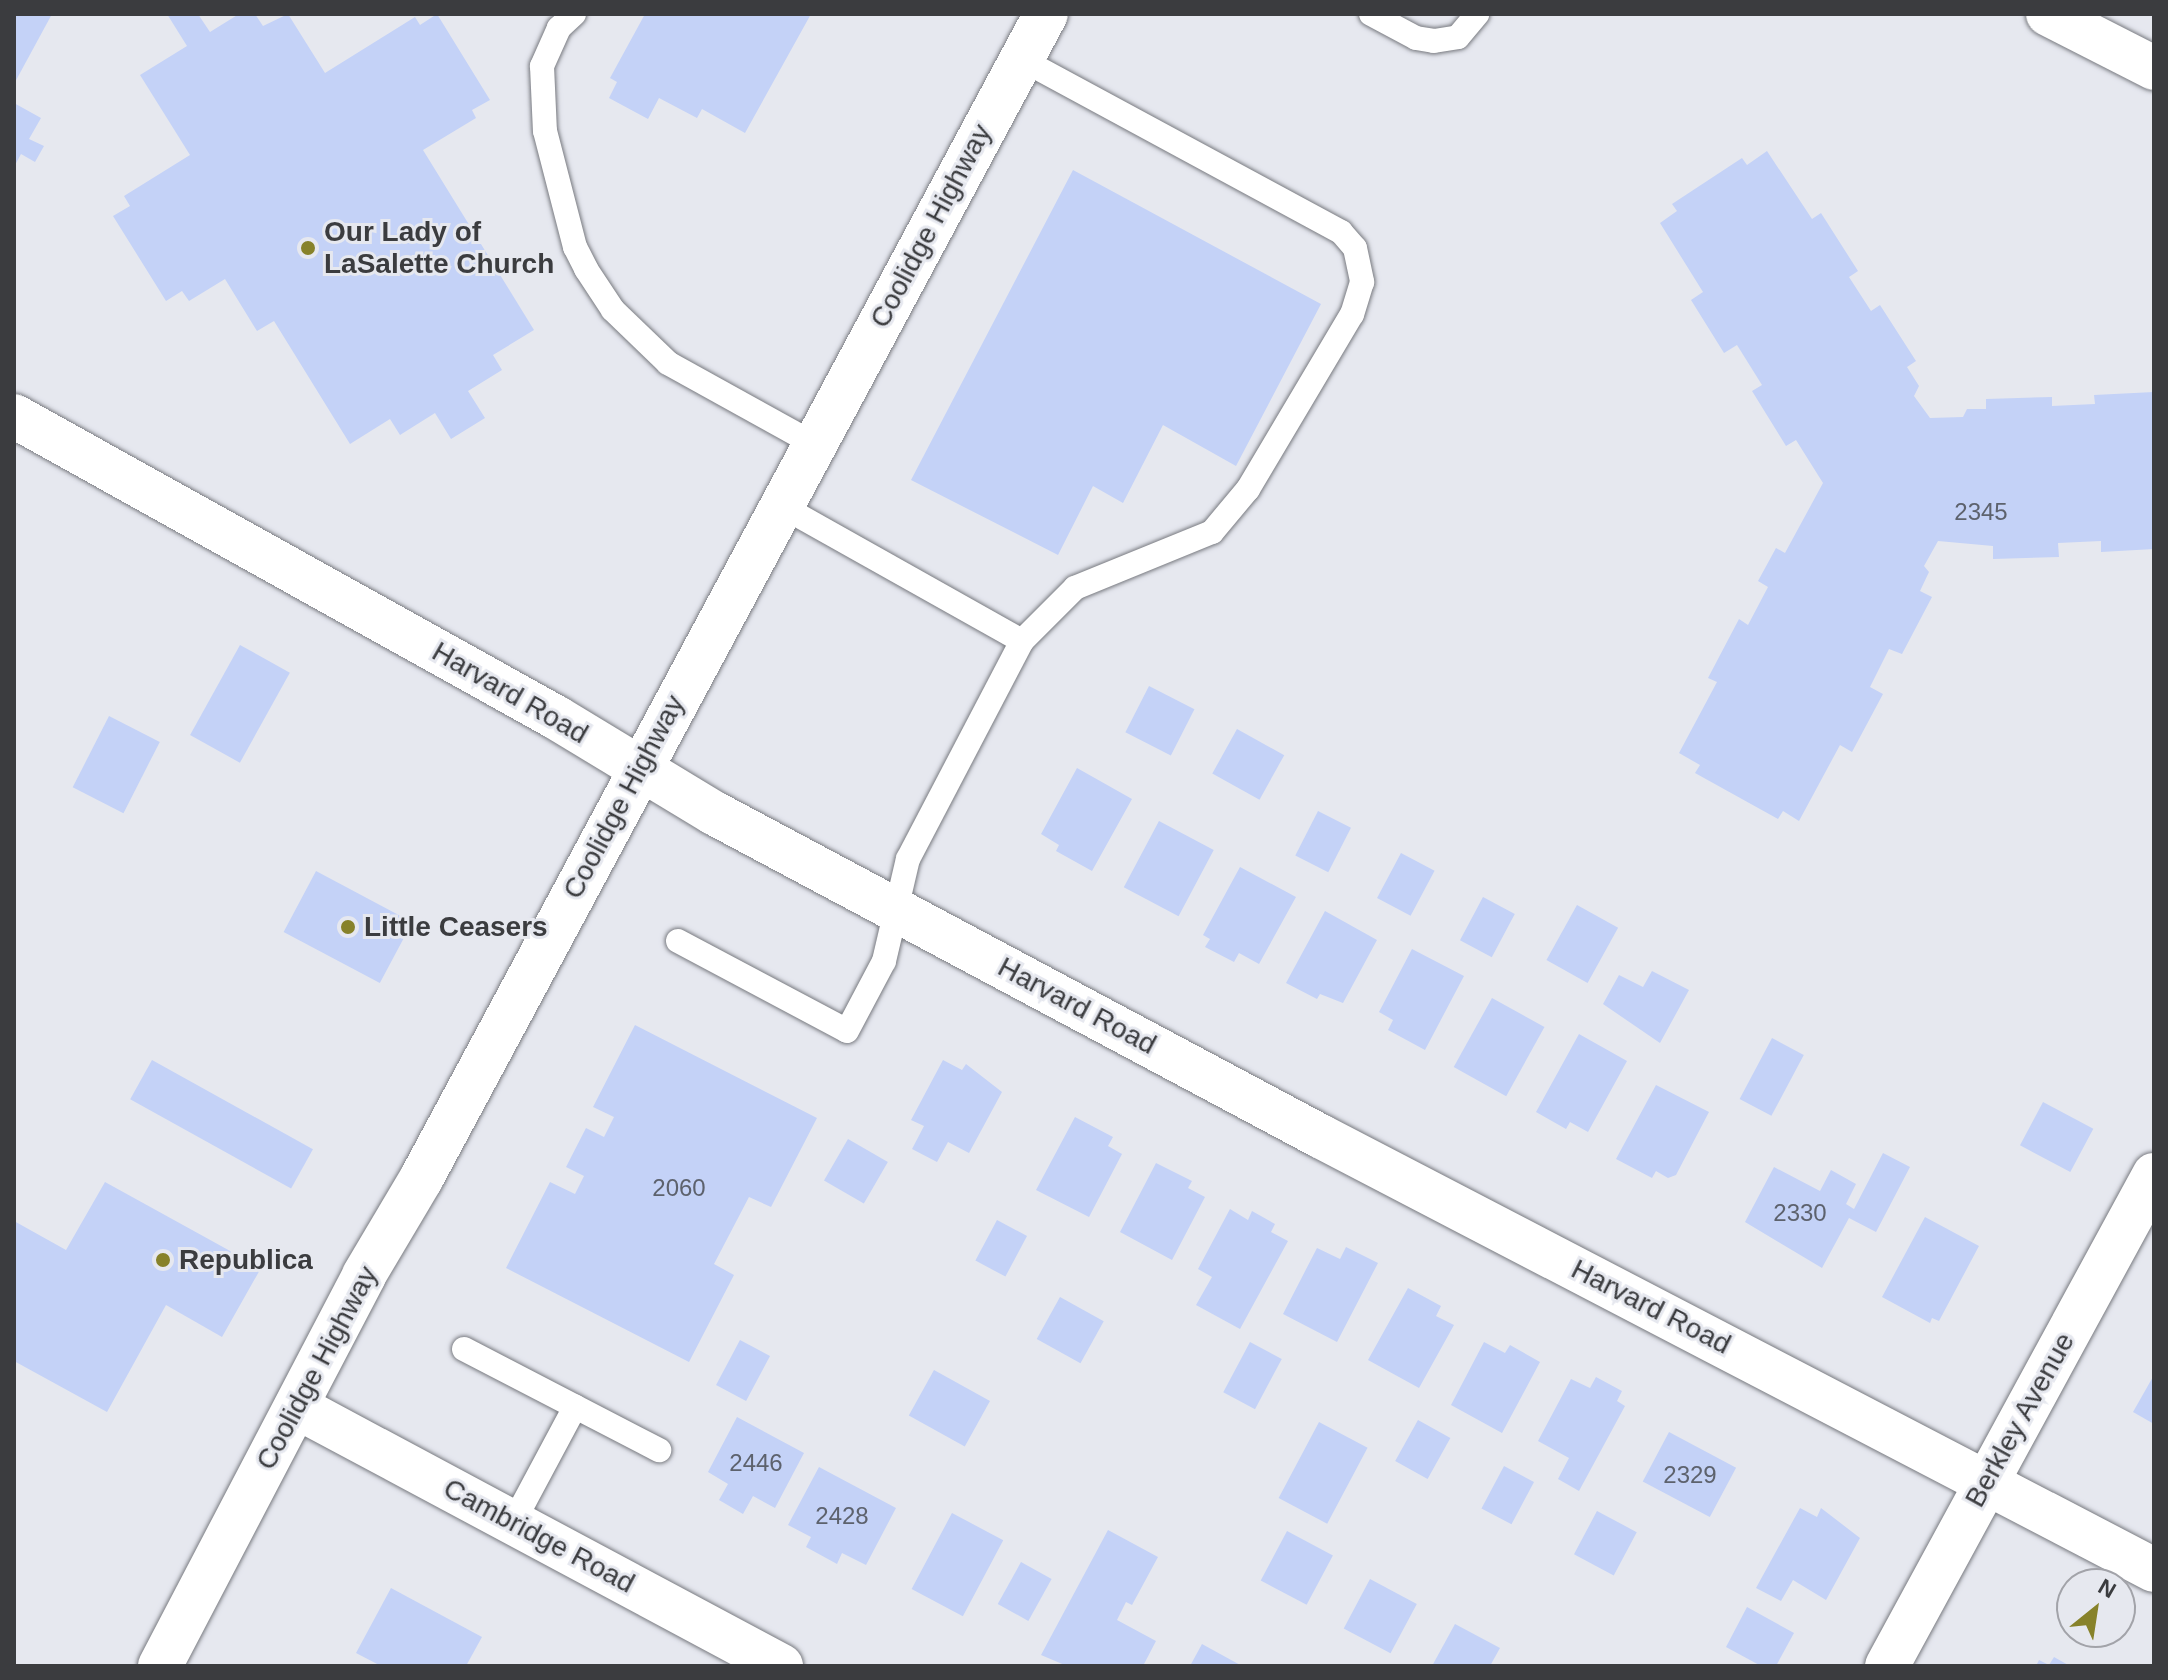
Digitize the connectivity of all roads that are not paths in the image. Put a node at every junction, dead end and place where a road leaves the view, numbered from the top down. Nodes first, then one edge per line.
1 (1046, 14) edge
2 (1371, 14) edge
3 (1477, 14) edge
4 (2048, 14) edge
5 (559, 19) edge
6 (1021, 59) junction
7 (2154, 68) edge
8 (14, 416) edge
9 (814, 444) junction
10 (781, 506) junction
11 (1022, 641) junction
12 (639, 767) junction
13 (896, 910) junction
14 (678, 941) dead end
15 (2154, 1175) edge
16 (464, 1349) dead end
17 (297, 1407) junction
18 (575, 1407) junction
19 (659, 1450) dead end
20 (1987, 1481) junction
21 (513, 1523) junction
22 (2154, 1570) edge
23 (160, 1666) edge
24 (781, 1666) edge
25 (1887, 1666) edge

1 - 6 street, Coolidge Highway
2 - 3 lane
4 - 7 street
5 - 9 lane
6 - 9 street, Coolidge Highway
6 - 11 lane
8 - 12 street, Harvard Road
9 - 10 street, Coolidge Highway
10 - 11 lane
10 - 12 street, Coolidge Highway
11 - 13 lane
12 - 13 street, Harvard Road
12 - 17 street, Coolidge Highway
13 - 14 lane
13 - 20 street, Harvard Road
15 - 20 street, Berkley Avenue
16 - 18 lane
17 - 21 street, Cambridge Road
17 - 23 street, Coolidge Highway
18 - 19 lane
18 - 21 lane
20 - 22 street, Harvard Road
20 - 25 street, Berkley Avenue
21 - 24 street, Cambridge Road

